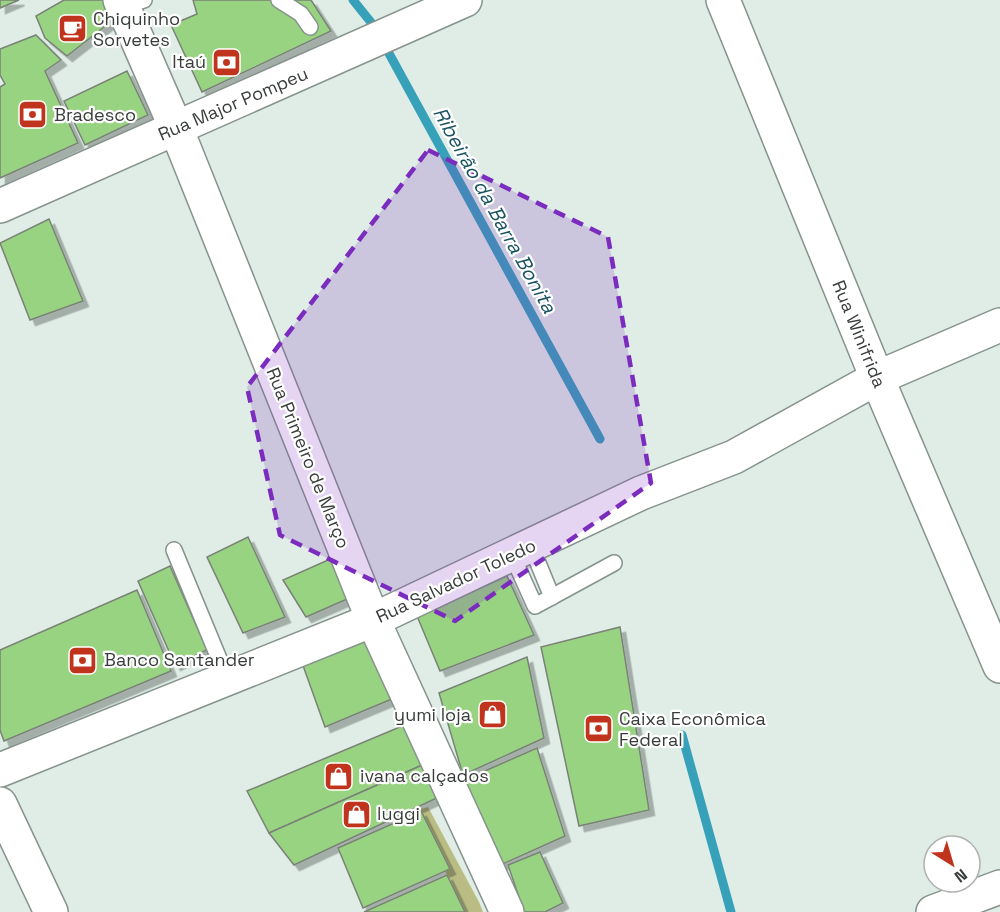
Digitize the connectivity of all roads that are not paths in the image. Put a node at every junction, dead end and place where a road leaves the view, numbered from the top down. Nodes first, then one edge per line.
1 (279, 0) edge
2 (465, 0) edge
3 (723, 0) edge
4 (129, 2) edge
5 (310, 27) dead end
6 (176, 128) junction
7 (0, 206) edge
8 (1000, 325) edge
9 (877, 378) junction
10 (174, 550) dead end
11 (521, 550) junction
12 (614, 563) dead end
13 (373, 620) junction
14 (1000, 666) edge
15 (227, 678) junction
16 (0, 770) edge
17 (0, 804) edge
18 (1000, 887) edge
19 (51, 912) edge
20 (507, 912) edge
21 (933, 912) edge

1 - 5 lane
2 - 6 street, Rua Major Pompeu
3 - 9 street, Rua Winifrida
4 - 6 street, Rua Primeiro de Março
6 - 7 street, Rua Major Pompeu
6 - 13 street, Rua Primeiro de Março
8 - 9 street, Rua Salvador Toledo
9 - 11 street, Rua Salvador Toledo
9 - 14 street, Rua Winifrida
10 - 15 lane
11 - 12 lane
11 - 13 street, Rua Salvador Toledo
13 - 15 street, Rua Salvador Toledo
13 - 20 street, Rua Primeiro de Março
15 - 16 street, Rua Salvador Toledo
17 - 19 street
18 - 21 street

